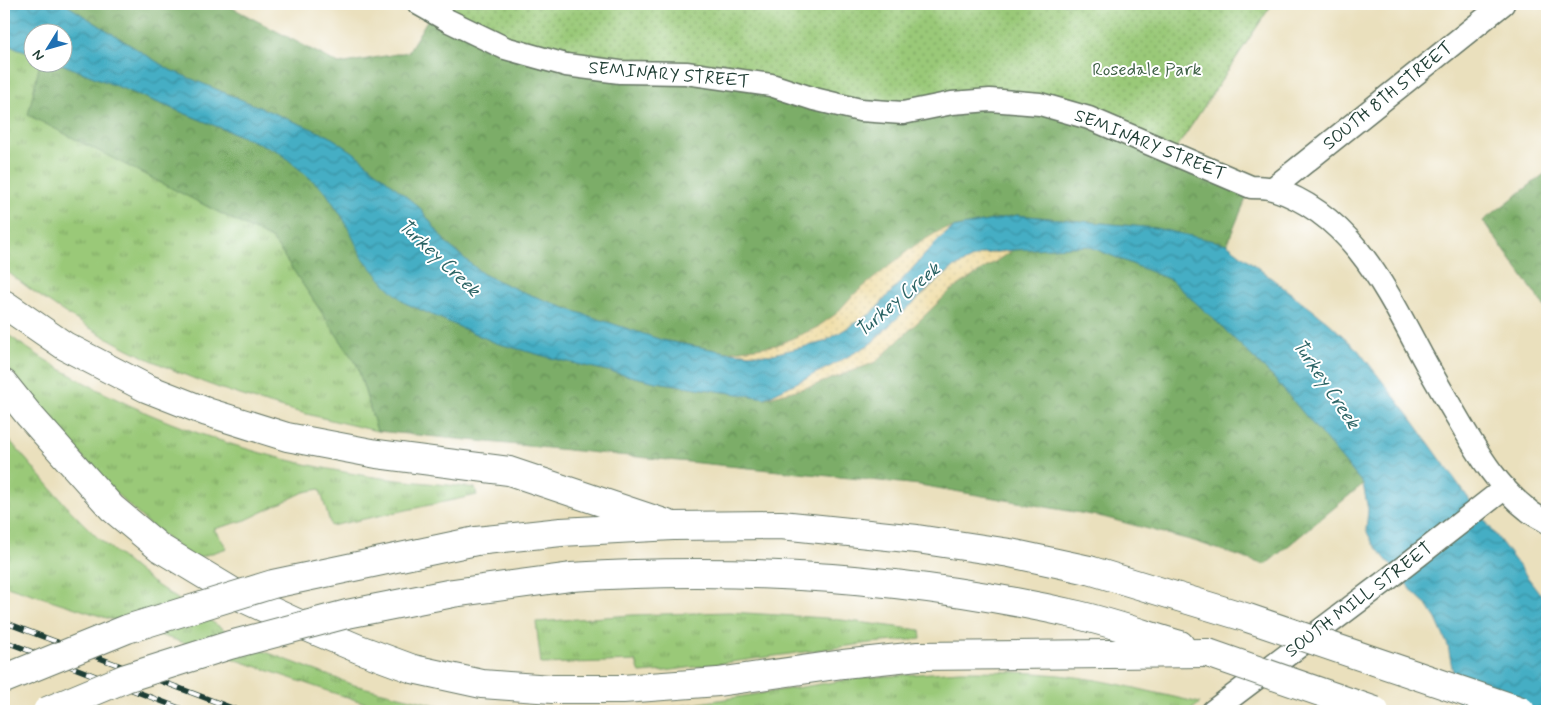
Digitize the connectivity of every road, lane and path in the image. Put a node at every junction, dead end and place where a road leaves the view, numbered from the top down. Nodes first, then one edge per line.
1 (420, 4) edge
2 (1503, 4) edge
3 (1272, 189) junction
4 (4, 304) edge
5 (4, 384) edge
6 (1505, 488) junction
7 (1547, 522) edge
8 (673, 526) junction
9 (1208, 653) junction
10 (4, 679) edge
11 (47, 711) edge
12 (1213, 711) edge
13 (1375, 711) edge
14 (1521, 711) edge

1 - 3 street, SEMINARY STREET
2 - 3 street, SOUTH 8TH STREET
3 - 6 street, SEMINARY STREET
4 - 8 highway
5 - 9 highway
6 - 7 street, SEMINARY STREET
6 - 12 street, SOUTH MILL STREET
8 - 10 highway, bridge
8 - 14 highway, bridge
9 - 11 highway, bridge
9 - 13 highway, bridge

